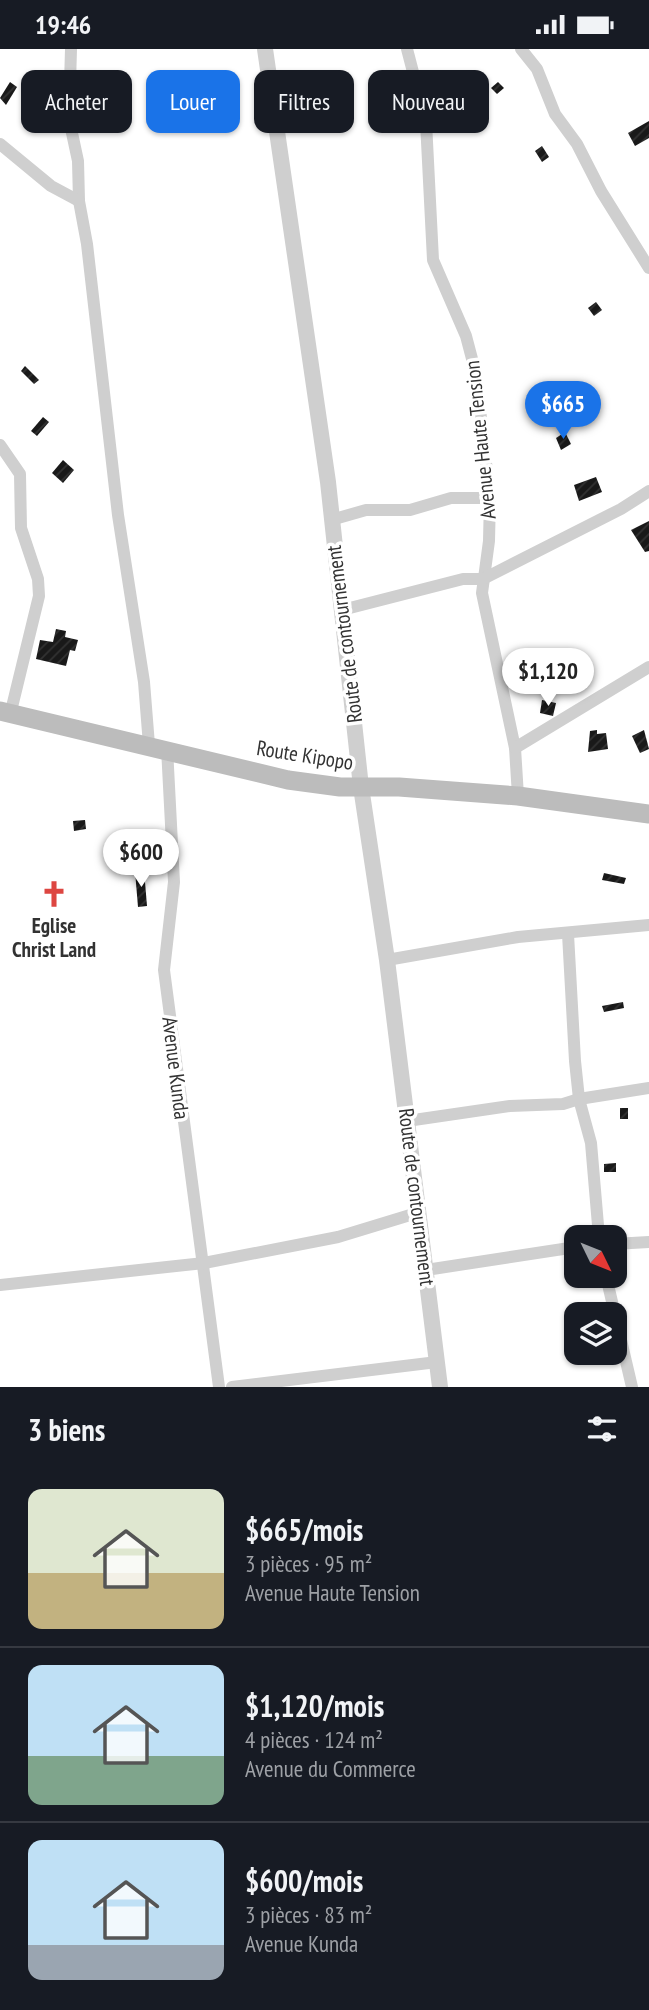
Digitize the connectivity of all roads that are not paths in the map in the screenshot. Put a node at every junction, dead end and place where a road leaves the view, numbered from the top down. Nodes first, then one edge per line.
1 (71, 49) edge
2 (265, 49) edge
3 (407, 49) edge
4 (521, 49) edge
5 (0, 143) edge
6 (79, 201) junction
7 (649, 268) edge
8 (0, 445) edge
9 (649, 491) edge
10 (490, 498) junction
11 (331, 520) junction
12 (483, 579) junction
13 (342, 610) junction
14 (649, 667) edge
15 (6, 711) edge
16 (158, 747) junction
17 (515, 748) junction
18 (361, 787) junction
19 (518, 796) junction
20 (649, 814) edge
21 (649, 925) edge
22 (568, 934) junction
23 (387, 960) junction
24 (649, 1089) edge
25 (579, 1098) junction
26 (407, 1121) junction
27 (420, 1212) junction
28 (598, 1225) edge
29 (649, 1242) edge
30 (627, 1243) edge
31 (564, 1249) edge
32 (204, 1263) junction
33 (426, 1270) junction
34 (0, 1285) edge
35 (609, 1288) edge
36 (437, 1362) junction
37 (219, 1387) edge
38 (232, 1387) edge
39 (440, 1387) edge
40 (632, 1387) edge

1 - 6 street, Avenue Kunda
2 - 11 street, Route de contournement
3 - 10 street, Avenue Haute Tension
4 - 7 street
5 - 6 street
6 - 16 street, Avenue Kunda
8 - 15 street
9 - 12 street
10 - 11 street
10 - 12 street, Avenue Haute Tension
11 - 13 street, Route de contournement
12 - 13 street
12 - 17 street, Avenue Haute Tension
13 - 18 street, Route de contournement
14 - 17 street
15 - 16 main road, Route Kipopo
16 - 18 main road, Route Kipopo
16 - 32 street, Avenue Kunda
17 - 19 street, Avenue Haute Tension
18 - 19 main road, Route Kipopo
18 - 23 street, Route de contournement
19 - 20 main road, Route Kipopo
21 - 22 street
22 - 23 street
22 - 25 street
23 - 26 street, Route de contournement
24 - 25 street
25 - 26 street
25 - 28 street
26 - 27 street, Route de contournement
27 - 32 street
27 - 33 street, Route de contournement
29 - 30 street
31 - 33 street
32 - 34 street
32 - 37 street, Avenue Kunda
33 - 36 street, Route de contournement
35 - 40 street
36 - 38 street
36 - 39 street, Route de contournement

